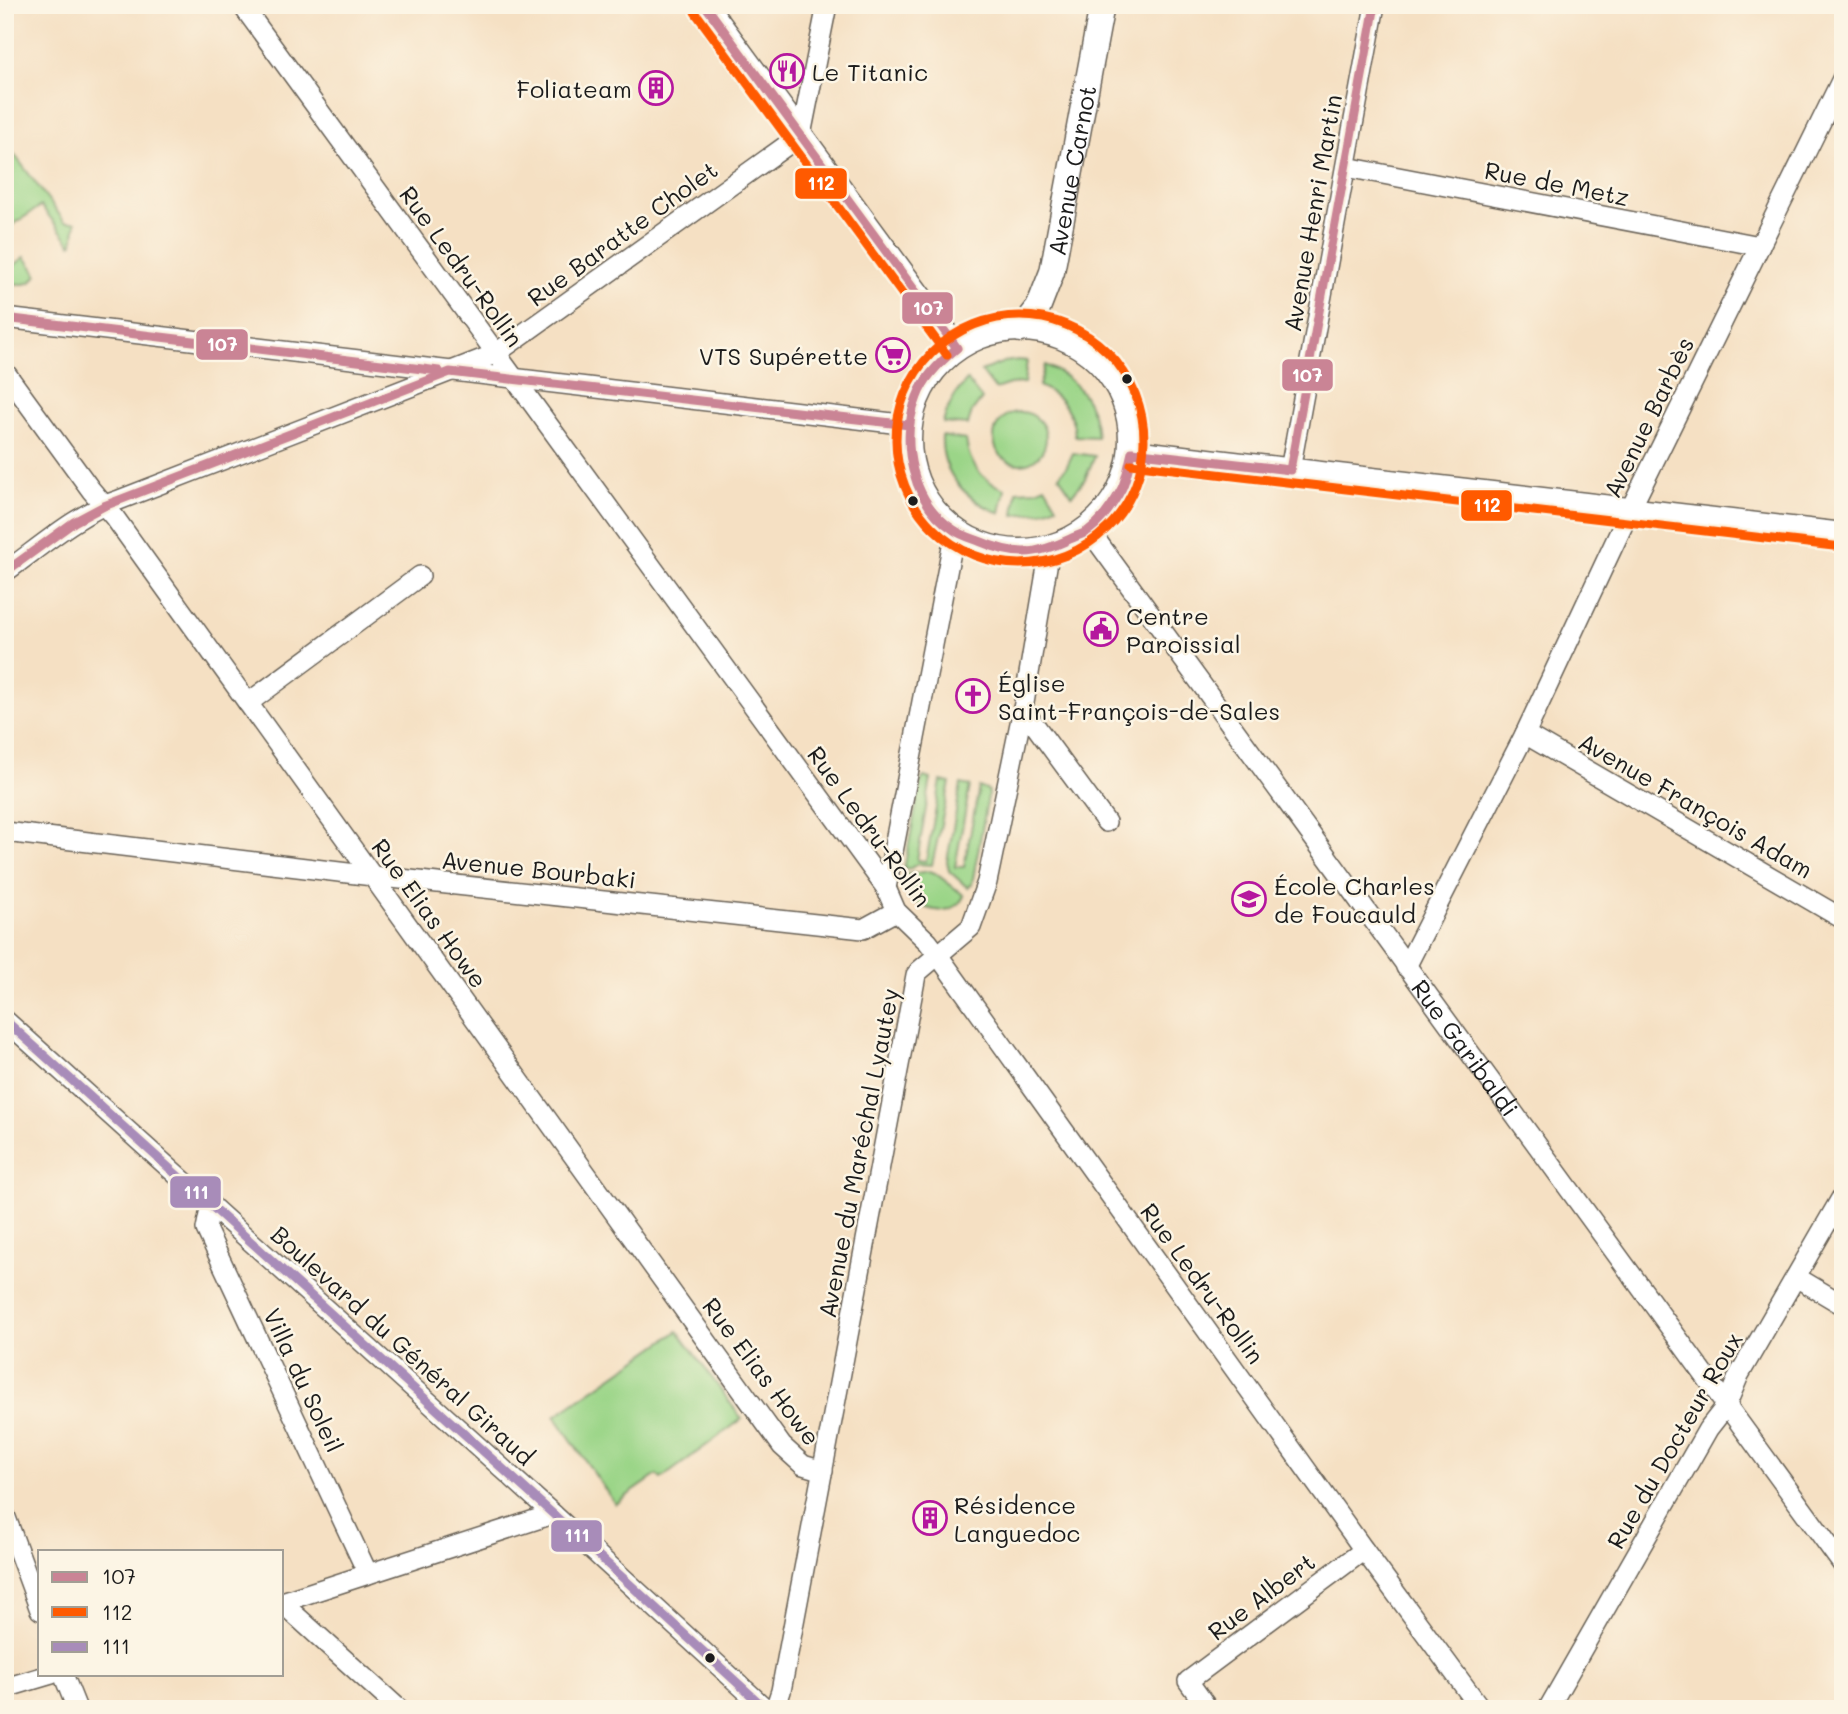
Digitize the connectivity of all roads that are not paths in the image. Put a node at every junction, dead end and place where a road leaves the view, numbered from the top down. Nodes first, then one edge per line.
1 (242, 5) edge
2 (705, 5) edge
3 (827, 5) edge
4 (1102, 5) edge
5 (1375, 5) edge
6 (1843, 77) edge
7 (801, 135) junction
8 (1346, 167) junction
9 (1760, 246) junction
10 (5, 318) edge
11 (1021, 330) junction
12 (957, 348) junction
13 (495, 354) junction
14 (5, 372) edge
15 (450, 372) junction
16 (514, 379) junction
17 (909, 425) junction
18 (1132, 452) junction
19 (1290, 470) junction
20 (103, 505) junction
21 (1630, 510) junction
22 (1088, 530) junction
23 (955, 531) junction
24 (1843, 535) edge
25 (1050, 549) junction
26 (5, 572) edge
27 (420, 576) dead end
28 (248, 703) junction
29 (1023, 709) junction
30 (1525, 734) junction
31 (1106, 822) dead end
32 (5, 832) edge
33 (373, 876) junction
34 (886, 888) junction
35 (896, 911) junction
36 (1843, 919) edge
37 (938, 955) junction
38 (1406, 967) junction
39 (5, 1020) edge
40 (1843, 1195) edge
41 (211, 1205) junction
42 (1796, 1277) junction
43 (1843, 1305) edge
44 (1726, 1406) junction
45 (823, 1471) junction
46 (553, 1514) junction
47 (5, 1515) edge
48 (1364, 1550) junction
49 (1843, 1565) edge
50 (368, 1574) junction
51 (284, 1602) edge
52 (38, 1605) edge
53 (284, 1605) edge
54 (45, 1676) edge
55 (65, 1676) edge
56 (5, 1688) edge
57 (76, 1709) edge
58 (399, 1709) edge
59 (766, 1709) edge
60 (775, 1709) edge
61 (1208, 1709) edge
62 (1481, 1709) edge
63 (1548, 1709) edge

1 - 13 street, Rue Ledru-Rollin
2 - 7 street
3 - 7 street
4 - 11 street, Avenue Carnot
5 - 8 street, Avenue Henri Martin
6 - 9 street, Avenue Barbès
7 - 12 street
7 - 13 street, Rue Baratte Cholet
8 - 9 street, Rue de Metz
8 - 19 street, Avenue Henri Martin
9 - 21 street, Avenue Barbès
10 - 15 street
11 - 12 street
11 - 18 street
12 - 17 street
13 - 15 street, Rue Baratte Cholet
13 - 16 street, Rue Ledru-Rollin
14 - 20 street, Rue Elias Howe
15 - 16 street
15 - 20 street, Rue Baratte Cholet
16 - 17 street
16 - 34 street, Rue Ledru-Rollin
17 - 23 street
18 - 19 street
18 - 22 street
19 - 21 street
20 - 26 street, Rue Baratte Cholet
20 - 28 street, Rue Elias Howe
21 - 24 street
21 - 30 street, Avenue Barbès
22 - 25 street
22 - 38 street, Rue Garibaldi
23 - 25 street
23 - 34 street
25 - 29 street, Avenue du Maréchal Lyautey
27 - 28 street
28 - 33 street, Rue Elias Howe
29 - 31 street
29 - 37 street, Avenue du Maréchal Lyautey
30 - 36 street, Avenue François Adam
30 - 38 street, Avenue Barbès
32 - 33 street, Avenue Bourbaki
33 - 35 street, Avenue Bourbaki
33 - 45 street, Rue Elias Howe
34 - 35 street, Rue Ledru-Rollin
35 - 37 street, Rue Ledru-Rollin
37 - 45 street, Avenue du Maréchal Lyautey
37 - 48 street, Rue Ledru-Rollin
38 - 44 street, Rue Garibaldi
39 - 41 street, Boulevard du Général Giraud
40 - 42 street, Rue du Docteur Roux
41 - 46 street, Boulevard du Général Giraud
41 - 50 street, Villa du Soleil
42 - 43 street
42 - 44 street, Rue du Docteur Roux
44 - 49 street, Rue Garibaldi
44 - 63 street, Rue du Docteur Roux
45 - 60 street, Avenue du Maréchal Lyautey
46 - 50 street
46 - 59 street, Boulevard du Général Giraud
47 - 52 street
48 - 61 street, Rue Albert
48 - 62 street, Rue Ledru-Rollin
50 - 51 street
53 - 58 street
54 - 56 street
55 - 57 street

